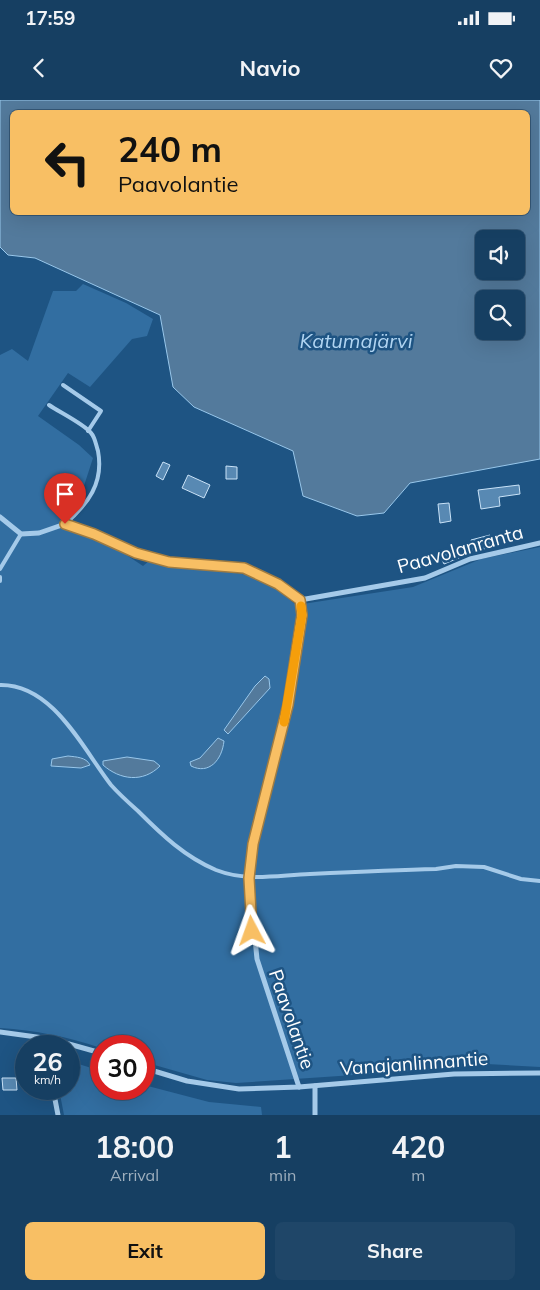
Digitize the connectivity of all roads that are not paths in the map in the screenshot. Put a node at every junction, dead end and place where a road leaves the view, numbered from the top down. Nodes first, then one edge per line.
1 (63, 385) dead end
2 (49, 405) dead end
3 (88, 431) junction
4 (0, 517) edge
5 (65, 524) junction
6 (21, 534) junction
7 (540, 543) edge
8 (0, 569) edge
9 (0, 577) edge
10 (0, 581) edge
11 (300, 600) junction
12 (0, 685) edge
13 (249, 878) junction
14 (540, 881) edge
15 (0, 1032) edge
16 (22, 1035) edge
17 (155, 1071) edge
18 (540, 1074) edge
19 (315, 1086) junction
20 (299, 1087) junction
21 (55, 1100) edge
22 (58, 1115) edge
23 (315, 1115) edge

1 - 3 lane
2 - 3 lane
3 - 5 lane
4 - 6 street
5 - 6 street
5 - 11 street
6 - 8 lane
7 - 11 street, Paavolanranta
9 - 10 lane
11 - 13 street, Paavolantie
12 - 13 lane
13 - 14 lane
13 - 20 street, Paavolantie
15 - 16 street
17 - 20 street, Vanajanlinnantie
18 - 19 street, Vanajanlinnantie
19 - 20 street, Vanajanlinnantie
19 - 23 street
21 - 22 street

